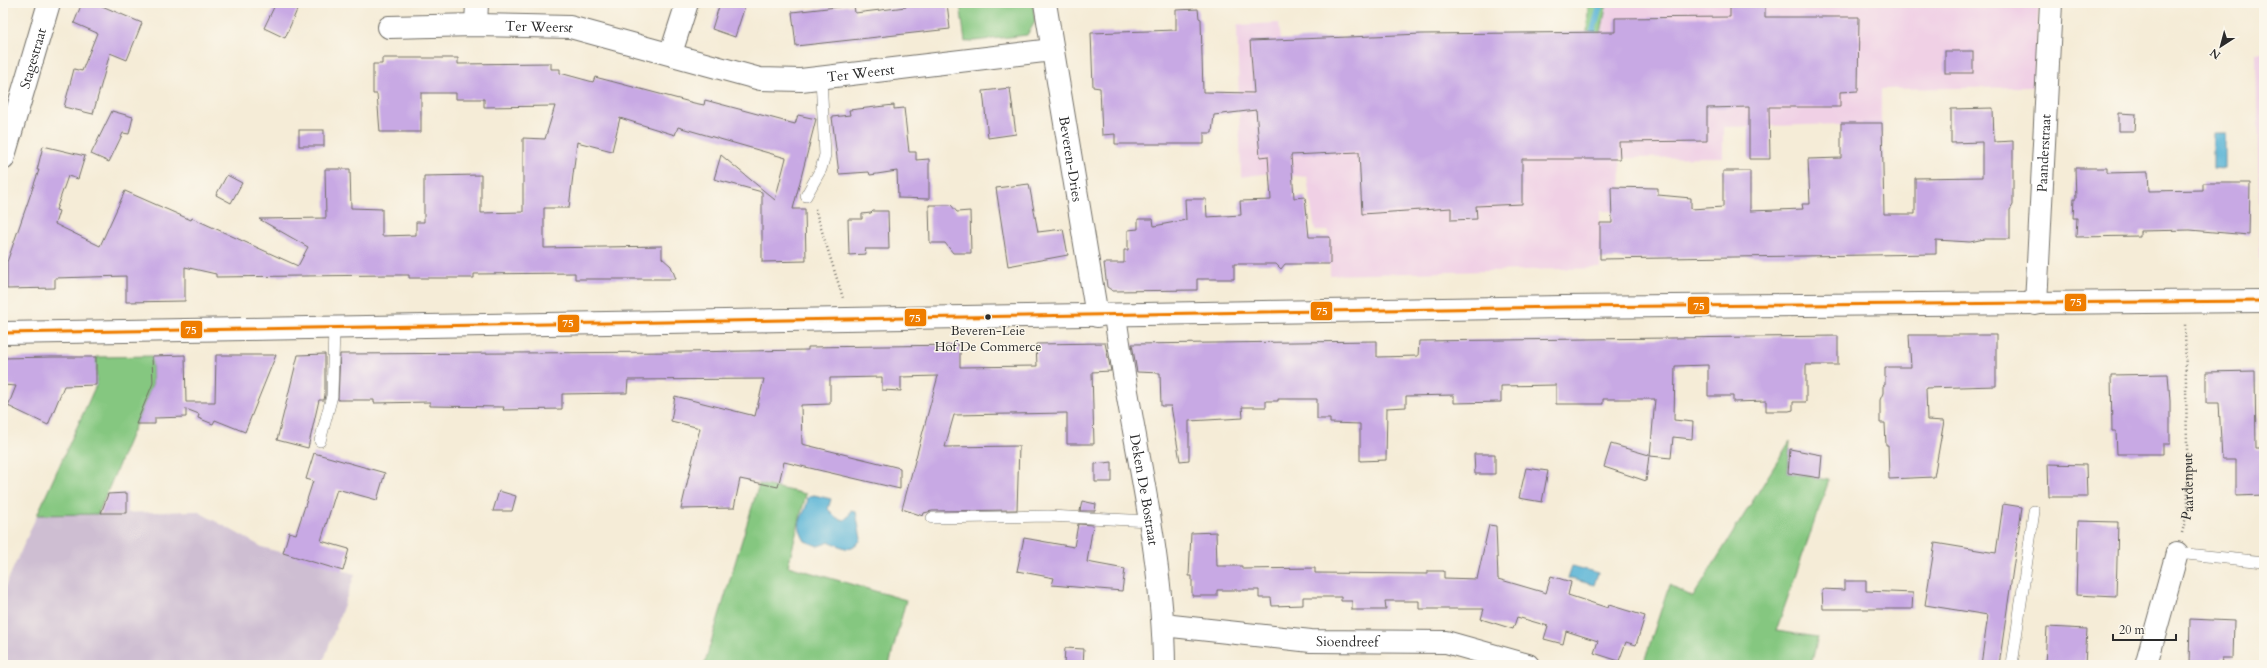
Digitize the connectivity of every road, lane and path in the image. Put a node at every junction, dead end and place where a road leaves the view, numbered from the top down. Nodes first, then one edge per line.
1 (49, 3) edge
2 (477, 3) edge
3 (687, 3) edge
4 (1045, 3) edge
5 (2051, 3) edge
6 (476, 25) junction
7 (389, 27) dead end
8 (1052, 50) junction
9 (671, 54) junction
10 (821, 78) junction
11 (3, 159) edge
12 (806, 196) joint
13 (843, 298) dead end
14 (2185, 302) junction
15 (2264, 302) edge
16 (2036, 304) junction
17 (1106, 315) junction
18 (334, 329) junction
19 (3, 333) edge
20 (320, 441) dead end
21 (2034, 511) dead end
22 (932, 518) dead end
23 (1150, 522) junction
24 (2177, 553) junction
25 (2264, 562) edge
26 (1163, 625) junction
27 (1164, 665) edge
28 (1528, 665) edge
29 (2012, 665) edge
30 (2146, 665) edge

1 - 11 street, Stagestraat
2 - 6 street
3 - 9 street
4 - 8 street, Beveren-Dries
5 - 16 street, Paanderstraat
6 - 7 street, Ter Weerst
6 - 9 street, Ter Weerst
8 - 10 street, Ter Weerst
8 - 17 street, Beveren-Dries
9 - 10 street, Ter Weerst
10 - 12 lane
12 - 13 path
14 - 15 street
14 - 16 street
14 - 24 path, Paardenput
16 - 17 street
17 - 18 street
17 - 23 street, Deken De Bostraat
18 - 19 street
18 - 20 lane
21 - 29 lane
22 - 23 lane
23 - 26 street, Deken De Bostraat
24 - 25 lane
24 - 30 street
26 - 27 street, Deken De Bostraat
26 - 28 street, Sioendreef

